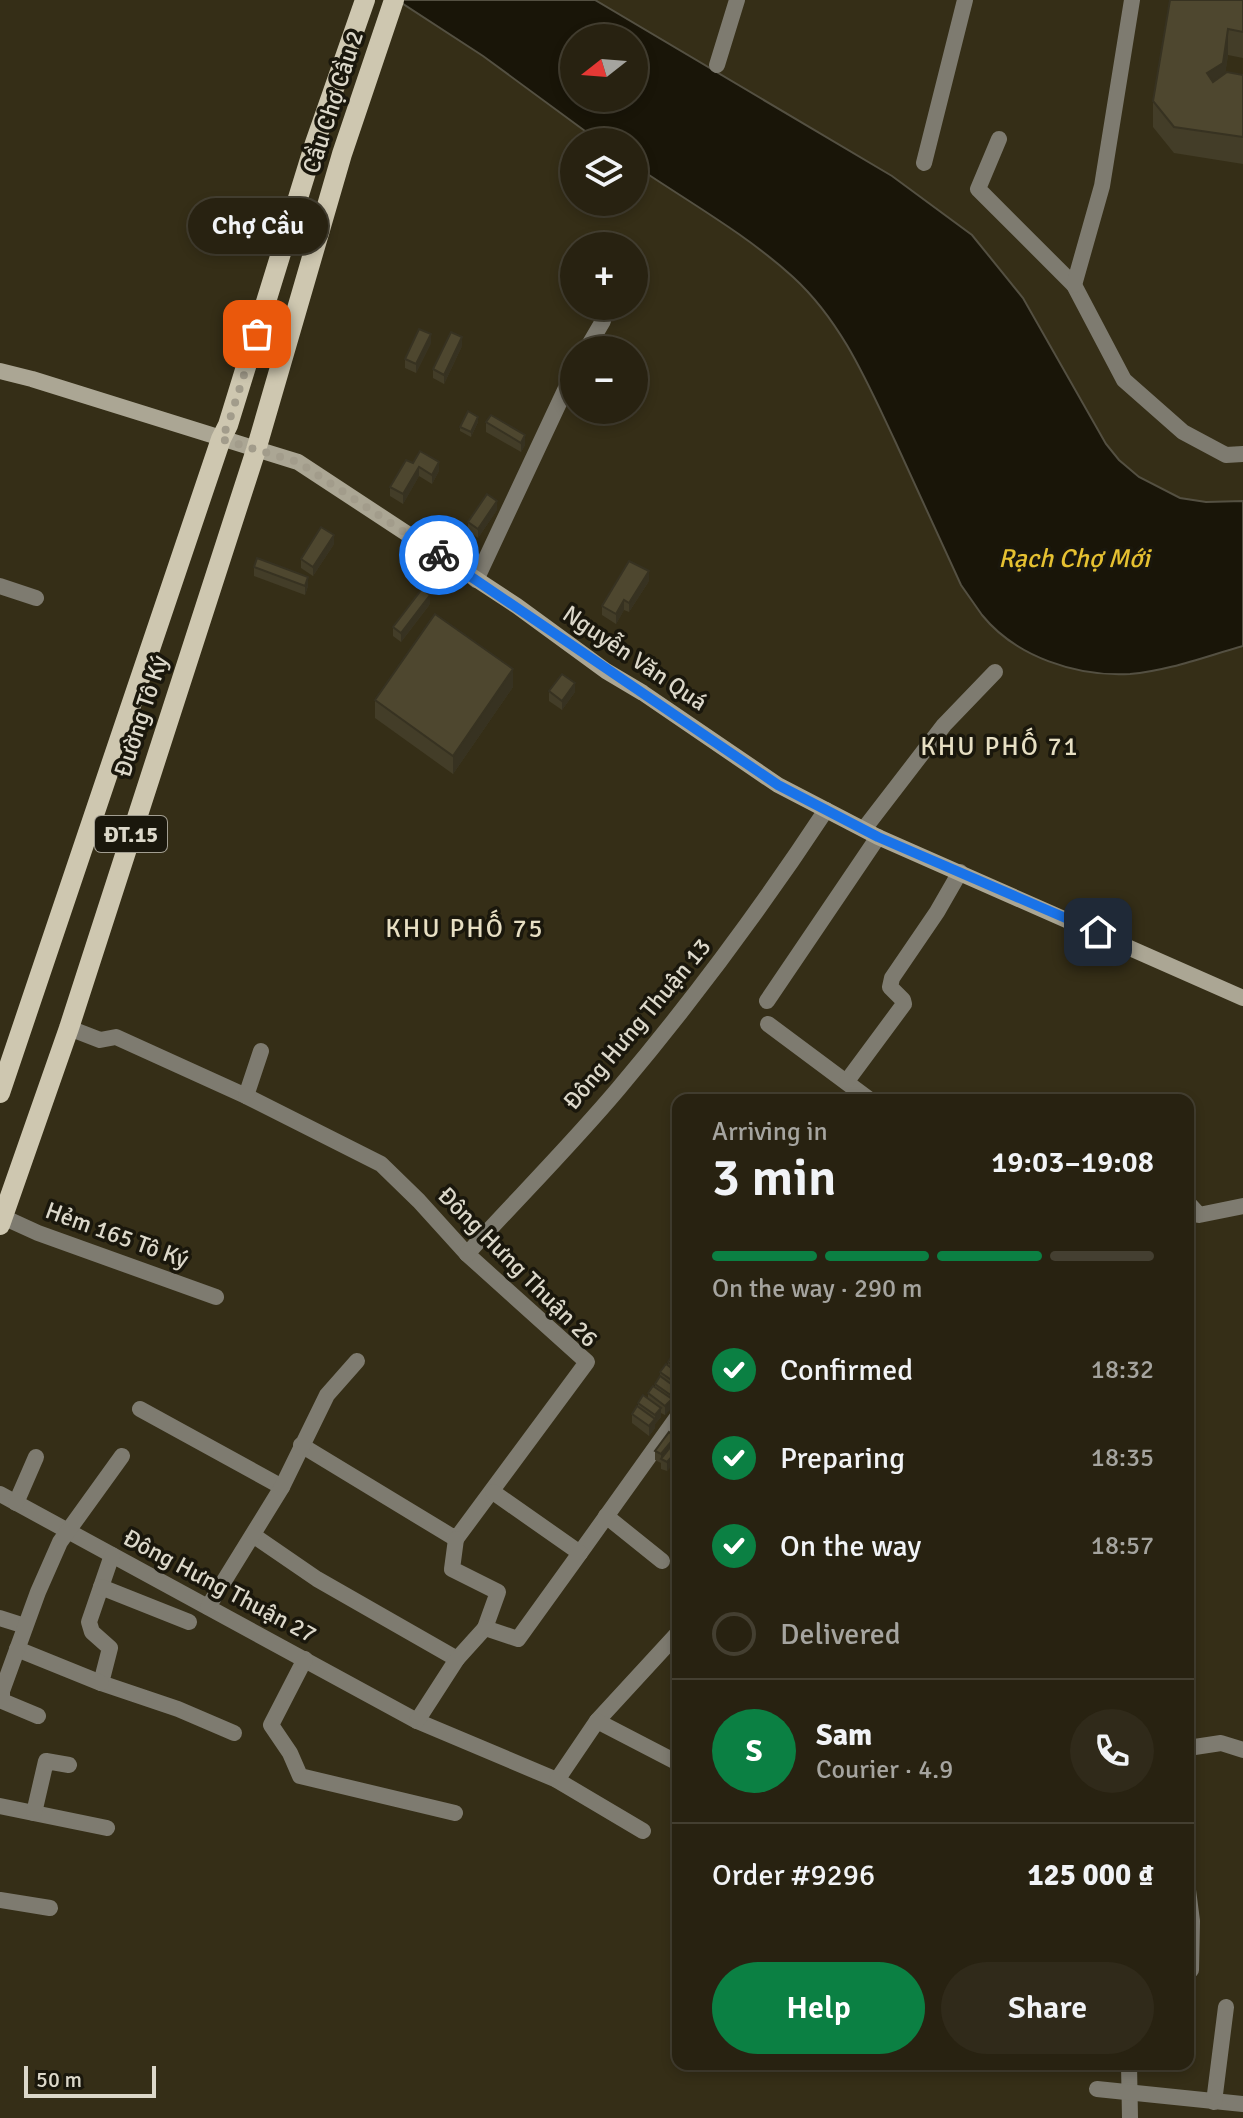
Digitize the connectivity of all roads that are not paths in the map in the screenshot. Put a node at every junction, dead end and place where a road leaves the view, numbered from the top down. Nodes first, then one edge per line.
1 (365, 0) edge
2 (394, 0) edge
3 (737, 0) edge
4 (965, 0) edge
5 (1132, 0) edge
6 (717, 65) dead end
7 (999, 139) dead end
8 (924, 163) dead end
9 (1074, 285) junction
10 (603, 321) dead end
11 (594, 336) edge
12 (0, 371) edge
13 (560, 401) edge
14 (221, 439) junction
15 (256, 450) junction
16 (1243, 454) edge
17 (476, 580) junction
18 (0, 586) edge
19 (36, 598) dead end
20 (995, 672) dead end
21 (826, 810) junction
22 (871, 833) junction
23 (960, 872) junction
24 (1243, 998) edge
25 (767, 1001) dead end
26 (768, 1024) dead end
27 (69, 1028) junction
28 (261, 1051) dead end
29 (847, 1081) junction
30 (0, 1093) edge
31 (863, 1094) edge
32 (246, 1096) junction
33 (1243, 1206) edge
34 (1194, 1210) edge
35 (1, 1219) edge
36 (467, 1254) junction
37 (216, 1297) dead end
38 (357, 1361) dead end
39 (140, 1409) dead end
40 (672, 1424) edge
41 (301, 1445) junction
42 (122, 1456) dead end
43 (36, 1457) dead end
44 (282, 1487) junction
45 (493, 1492) junction
46 (0, 1494) edge
47 (16, 1503) junction
48 (606, 1516) junction
49 (68, 1531) junction
50 (253, 1535) junction
51 (456, 1539) junction
52 (580, 1553) junction
53 (112, 1555) junction
54 (662, 1561) dead end
55 (101, 1587) junction
56 (208, 1607) junction
57 (0, 1618) edge
58 (189, 1622) dead end
59 (25, 1626) junction
60 (485, 1628) junction
61 (672, 1640) edge
62 (17, 1649) junction
63 (305, 1659) junction
64 (457, 1659) junction
65 (101, 1683) junction
66 (38, 1716) dead end
67 (417, 1721) junction
68 (597, 1721) junction
69 (234, 1733) dead end
70 (1194, 1747) edge
71 (1243, 1750) edge
72 (672, 1760) edge
73 (69, 1765) dead end
74 (557, 1780) junction
75 (0, 1806) edge
76 (34, 1813) junction
77 (455, 1813) dead end
78 (107, 1828) dead end
79 (643, 1831) dead end
80 (0, 1900) edge
81 (50, 1908) dead end
82 (1226, 2007) dead end
83 (1129, 2070) edge
84 (1097, 2089) dead end
85 (1131, 2093) junction
86 (1192, 2099) junction
87 (1214, 2102) junction
88 (1243, 2104) edge
89 (1130, 2118) edge
90 (1187, 2118) edge

1 - 14 main road, Đường Tô Ký
2 - 15 main road, Cầu Chợ Cầu 2
3 - 6 street
4 - 8 street
5 - 9 street
7 - 9 street
9 - 16 street
10 - 11 street
12 - 14 main road, Nguyễn Văn Quá
13 - 17 street
14 - 15 main road, Nguyễn Văn Quá
14 - 30 main road, Đường Tô Ký / ĐT.15
15 - 17 main road, Nguyễn Văn Quá
15 - 27 main road, Đường Tô Ký / ĐT.15
17 - 21 main road, Nguyễn Văn Quá
18 - 19 street
20 - 22 street
21 - 22 main road, Nguyễn Văn Quá
21 - 36 street, Đông Hưng Thuận 13
22 - 23 main road, Nguyễn Văn Quá
22 - 25 street
23 - 24 main road, Nguyễn Văn Quá
23 - 29 street
26 - 29 street
27 - 32 street, Đông Hưng Thuận 26
27 - 35 main road, Đường Tô Ký / ĐT.15
28 - 32 street
29 - 31 street
32 - 36 street, Đông Hưng Thuận 26
33 - 34 street
35 - 37 street, Hẻm 165 Tô Ký
36 - 45 street, Đông Hưng Thuận 26
38 - 41 street
39 - 44 street
40 - 48 street
41 - 44 street
41 - 51 street
42 - 49 street
43 - 47 street
44 - 50 street
45 - 51 street, Đông Hưng Thuận 26
45 - 52 street
46 - 47 street, Đông Hưng Thuận 27
47 - 49 street, Đông Hưng Thuận 27
48 - 52 street
48 - 54 street
49 - 53 street, Đông Hưng Thuận 27
49 - 59 street
50 - 56 street
50 - 64 street
51 - 60 street
52 - 60 street
53 - 55 street
53 - 56 street, Đông Hưng Thuận 27
55 - 58 street
55 - 65 street
56 - 63 street, Đông Hưng Thuận 27
57 - 59 street
59 - 62 street
60 - 64 street
61 - 68 street
62 - 65 street
62 - 66 street
63 - 67 street, Đông Hưng Thuận 27
63 - 77 street
64 - 67 street
65 - 69 street
67 - 74 street, Đông Hưng Thuận 27
68 - 72 street
68 - 74 street
70 - 71 street
73 - 76 street
74 - 79 street, Đông Hưng Thuận 27
75 - 76 street
76 - 78 street
80 - 81 street
82 - 87 street
83 - 85 street
84 - 85 street
85 - 86 street
85 - 89 street
86 - 87 street
86 - 90 street
87 - 88 street

